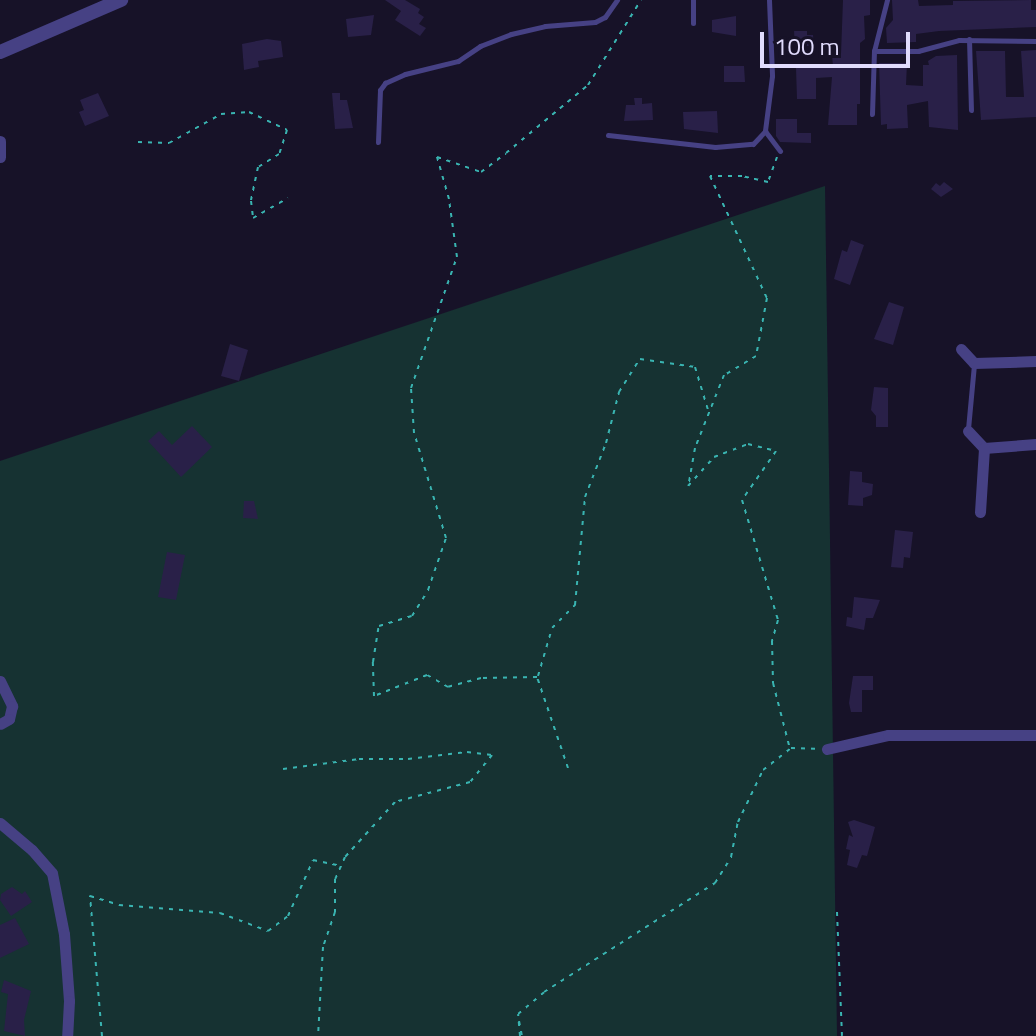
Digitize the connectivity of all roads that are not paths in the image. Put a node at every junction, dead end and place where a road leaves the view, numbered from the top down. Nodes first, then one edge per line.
1 (121, 0) edge
2 (617, 0) edge
3 (693, 0) edge
4 (769, 0) edge
5 (887, 0) edge
6 (693, 23) dead end
7 (969, 39) junction
8 (1036, 41) edge
9 (874, 51) junction
10 (0, 52) edge
11 (971, 110) dead end
12 (872, 114) dead end
13 (765, 131) junction
14 (608, 135) dead end
15 (0, 141) edge
16 (378, 142) dead end
17 (780, 151) road end
18 (0, 157) edge
19 (961, 349) dead end
20 (1036, 361) edge
21 (974, 363) junction
22 (968, 431) joint
23 (1036, 444) edge
24 (984, 448) junction
25 (980, 512) dead end
26 (0, 681) edge
27 (0, 724) edge
28 (1036, 735) edge
29 (827, 749) road end
30 (0, 823) edge
31 (67, 1036) edge

1 - 10 street
2 - 16 lane
3 - 6 lane
4 - 13 lane
5 - 9 lane
7 - 8 lane
7 - 9 lane
7 - 11 lane
9 - 12 lane
13 - 14 lane
13 - 17 lane
15 - 18 street
19 - 21 street
20 - 21 street
21 - 22 lane
22 - 24 street
23 - 24 street
24 - 25 street
26 - 27 street
28 - 29 street
30 - 31 street

